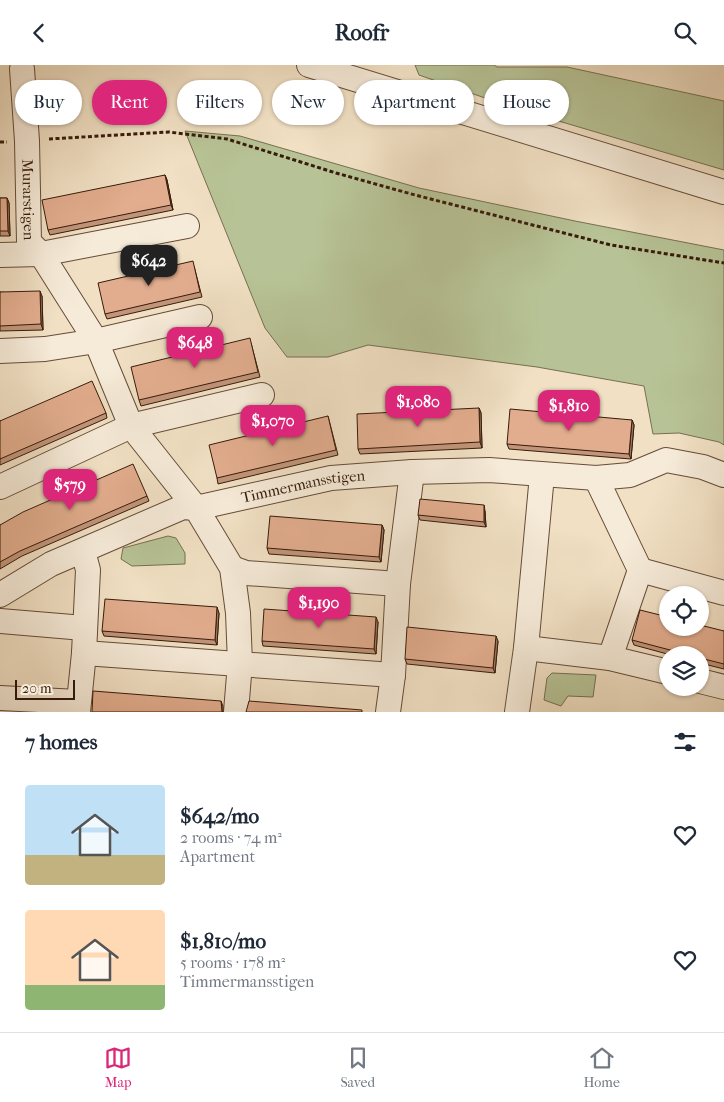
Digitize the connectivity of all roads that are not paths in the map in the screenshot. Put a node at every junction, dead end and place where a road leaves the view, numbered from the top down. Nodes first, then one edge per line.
1 (309, 65) edge
2 (22, 69) dead end
3 (724, 191) edge
4 (187, 226) dead end
5 (41, 254) junction
6 (0, 255) edge
7 (200, 317) dead end
8 (96, 341) junction
9 (0, 351) edge
10 (262, 395) dead end
11 (131, 426) junction
12 (412, 472) junction
13 (542, 475) junction
14 (724, 475) edge
15 (596, 478) junction
16 (0, 487) edge
17 (196, 508) junction
18 (83, 551) junction
19 (232, 568) junction
20 (640, 570) junction
21 (398, 584) junction
22 (724, 593) edge
23 (0, 595) edge
24 (0, 621) edge
25 (84, 628) junction
26 (526, 648) junction
27 (84, 653) junction
28 (610, 658) junction
29 (240, 663) junction
30 (659, 670) edge
31 (393, 675) junction
32 (709, 683) edge
33 (724, 687) edge
34 (0, 697) edge
35 (78, 707) edge
36 (236, 712) edge
37 (388, 712) edge
38 (517, 712) edge

1 - 3 street
2 - 5 street, Murarstigen
4 - 5 street, Murarstigen
5 - 6 street, Murarstigen
5 - 8 street, Murarstigen
7 - 8 street
8 - 9 street
8 - 11 street
10 - 11 street
11 - 16 street
11 - 17 street
12 - 13 street, Timmermansstigen
12 - 17 street, Timmermansstigen
12 - 21 street
13 - 15 street, Timmermansstigen
13 - 26 street
14 - 15 street, Timmermansstigen
15 - 20 street
17 - 18 street, Timmermansstigen
17 - 19 street
18 - 23 street, Timmermansstigen
18 - 25 street
19 - 21 street
19 - 29 street
20 - 22 street
20 - 28 street
21 - 31 street
24 - 25 street
25 - 27 street
26 - 28 street
26 - 38 street
27 - 29 street
27 - 35 street
28 - 30 street
29 - 31 street
29 - 36 street
31 - 37 street
32 - 33 street
34 - 35 street

